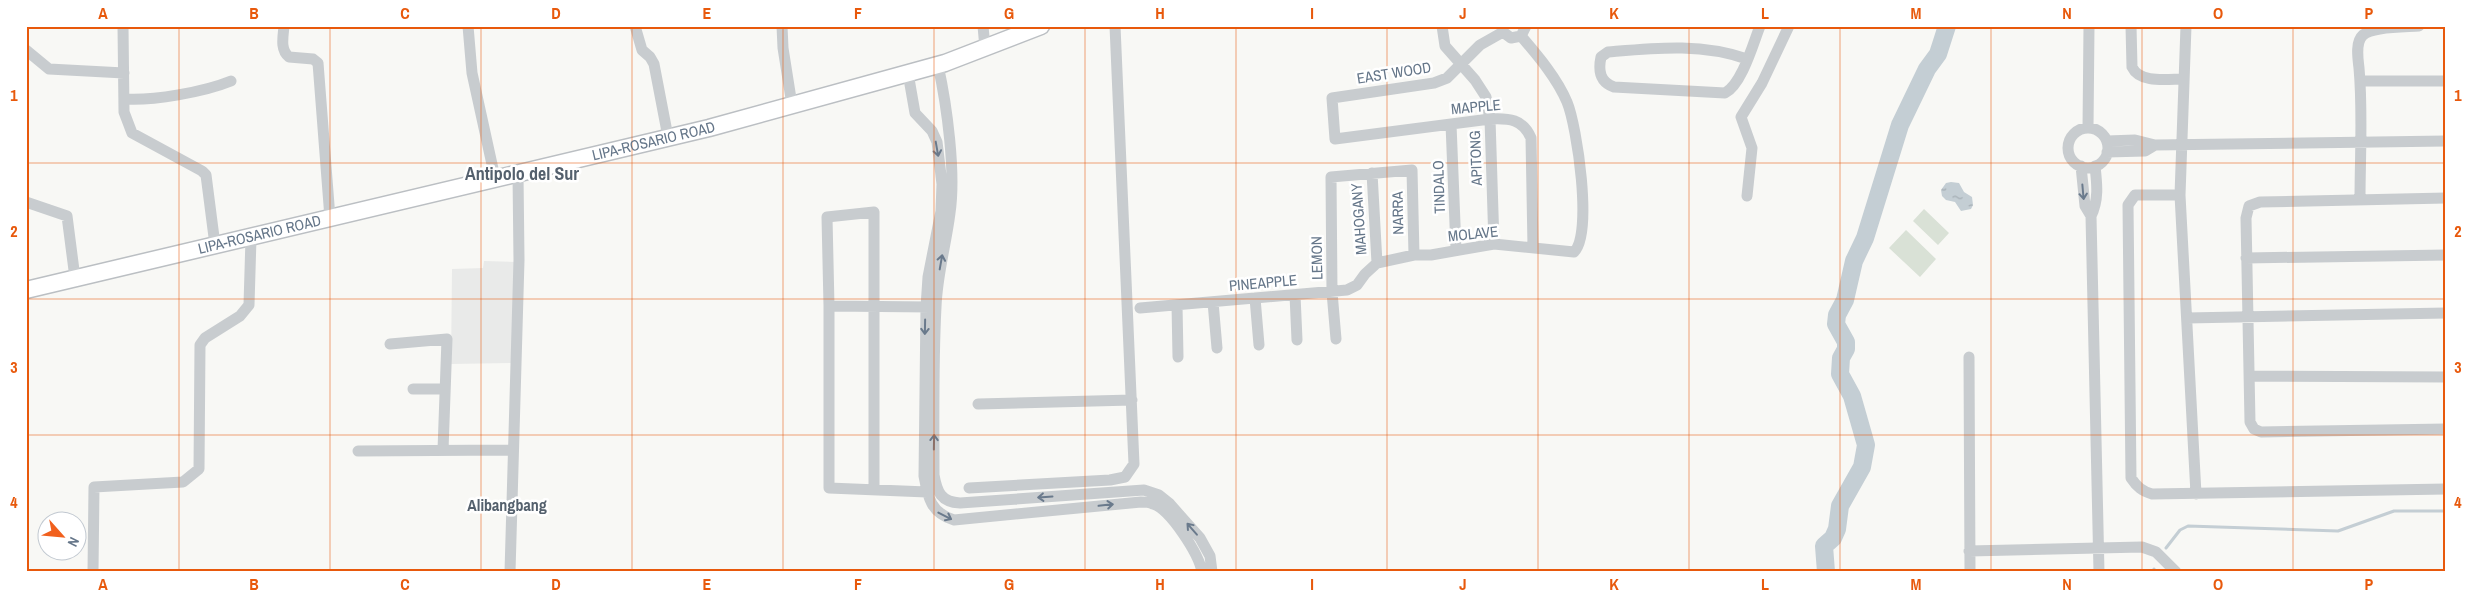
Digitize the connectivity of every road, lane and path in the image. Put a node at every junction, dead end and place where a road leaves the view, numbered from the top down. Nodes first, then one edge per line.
1 (123, 26) edge
2 (284, 26) edge
3 (468, 26) edge
4 (635, 26) edge
5 (782, 26) edge
6 (983, 26) edge
7 (1041, 26) edge
8 (1115, 26) edge
9 (1442, 26) edge
10 (1760, 26) edge
11 (1789, 26) edge
12 (2089, 26) edge
13 (2132, 26) edge
14 (2186, 26) edge
15 (2420, 26) edge
16 (1502, 29) edge
17 (1523, 31) edge
18 (984, 48) junction
19 (26, 50) edge
20 (1747, 59) junction
21 (1462, 64) junction
22 (938, 65) junction
23 (124, 73) junction
24 (908, 74) junction
25 (2184, 79) junction
26 (2446, 80) edge
27 (232, 81) dead end
28 (2360, 81) junction
29 (124, 99) junction
30 (792, 105) junction
31 (1490, 119) junction
32 (1451, 124) junction
33 (947, 126) junction
34 (2088, 128) junction
35 (932, 131) junction
36 (668, 137) junction
37 (1335, 139) joint
38 (2446, 141) edge
39 (2360, 142) junction
40 (2182, 144) junction
41 (2107, 147) junction
42 (2081, 166) junction
43 (2095, 166) junction
44 (1372, 173) junction
45 (518, 174) junction
46 (495, 178) junction
47 (2180, 195) junction
48 (1747, 196) dead end
49 (2446, 198) edge
50 (2360, 200) junction
51 (26, 202) edge
52 (2091, 216) junction
53 (330, 218) junction
54 (251, 238) junction
55 (215, 244) junction
56 (1494, 244) junction
57 (1533, 248) junction
58 (1456, 249) junction
59 (1414, 255) junction
60 (2446, 255) edge
61 (2246, 258) junction
62 (1377, 263) junction
63 (75, 278) junction
64 (26, 290) edge
65 (1332, 292) junction
66 (1296, 295) junction
67 (1255, 298) junction
68 (1213, 302) junction
69 (1177, 305) junction
70 (829, 306) junction
71 (874, 306) junction
72 (931, 307) junction
73 (1140, 308) dead end
74 (2446, 313) edge
75 (2246, 316) junction
76 (2187, 318) junction
77 (1336, 339) dead end
78 (1297, 340) dead end
79 (390, 344) dead end
80 (1259, 345) dead end
81 (1217, 348) dead end
82 (1178, 357) dead end
83 (1969, 357) dead end
84 (2250, 376) junction
85 (2446, 377) edge
86 (413, 389) dead end
87 (445, 389) junction
88 (1132, 400) junction
89 (978, 404) dead end
90 (2446, 429) edge
91 (443, 450) junction
92 (514, 450) junction
93 (358, 451) dead end
94 (969, 488) dead end
95 (2446, 489) edge
96 (874, 490) junction
97 (927, 492) junction
98 (2196, 494) junction
99 (2099, 547) junction
100 (1969, 551) junction
101 (93, 572) edge
102 (510, 572) edge
103 (1202, 572) edge
104 (1212, 572) edge
105 (1970, 572) edge
106 (2099, 572) edge
107 (2176, 572) edge

1 - 23 street
2 - 53 street
3 - 46 street
4 - 36 street
5 - 30 street
6 - 18 street
7 - 18 main road, LIPA-ROSARIO ROAD
8 - 88 street
9 - 21 street, APITONG
10 - 20 street
11 - 48 street
12 - 34 street
13 - 25 street
14 - 25 street
15 - 28 street
16 - 17 street
16 - 21 street, EAST WOOD
17 - 57 street, MOLAVE
18 - 22 main road, LIPA-ROSARIO ROAD
19 - 23 street
20 - 20 street
21 - 31 street, APITONG
21 - 37 street, EAST WOOD
22 - 24 main road, LIPA-ROSARIO ROAD
22 - 33 street
23 - 29 street
24 - 30 main road, LIPA-ROSARIO ROAD
24 - 35 street
25 - 40 street
26 - 28 street
27 - 29 street
28 - 39 street
29 - 55 street
30 - 36 main road, LIPA-ROSARIO ROAD
31 - 32 street, MAPPLE
31 - 56 street, APITONG
31 - 57 street, MAPPLE
32 - 37 street, MAPPLE
32 - 58 street, TINDALO
33 - 35 street
72 -> 33 street
34 - 41 street
34 - 42 street
35 -> 72 street
36 - 45 main road, LIPA-ROSARIO ROAD
38 - 39 street
39 - 40 street
39 - 50 street
40 - 41 street
40 - 47 street
41 - 43 street
42 - 43 street
42 -> 52 street
43 - 52 street
44 - 59 street, NARRA
44 - 62 street, MAHOGANY
44 - 65 street, LEMON
45 - 46 main road, LIPA-ROSARIO ROAD
45 - 92 street
46 - 53 main road, LIPA-ROSARIO ROAD
47 - 76 street
47 - 98 street
49 - 50 street
50 - 61 street
51 - 63 street
52 - 99 street
53 - 54 main road, LIPA-ROSARIO ROAD
54 - 55 main road, LIPA-ROSARIO ROAD
54 - 101 street
55 - 63 main road, LIPA-ROSARIO ROAD
56 - 57 street, MOLAVE
56 - 58 street, MOLAVE
58 - 59 street, MOLAVE
59 - 62 street, MOLAVE
60 - 61 street
61 - 75 street
62 - 65 street, PINEAPPLE
63 - 64 main road, LIPA-ROSARIO ROAD
65 - 66 street, PINEAPPLE
65 - 77 street, LEMON
66 - 67 street, PINEAPPLE
66 - 78 street
67 - 68 street, PINEAPPLE
67 - 80 street
68 - 69 street, PINEAPPLE
68 - 81 street
69 - 73 street, PINEAPPLE
69 - 82 street
70 - 71 street
70 - 71 street
70 - 96 street
71 - 72 street
71 - 96 street
72 -> 97 street
104 -> 72 street
74 - 75 street
75 - 76 street
75 - 84 street
76 - 98 street
79 - 87 street
83 - 100 street
84 - 85 street
84 - 90 street
86 - 87 street
87 - 91 street
88 - 89 street
88 - 94 street
91 - 92 street
91 - 93 street
92 - 102 street
95 - 98 street
96 - 97 street
97 -> 103 street
99 - 100 street
99 - 106 street
99 - 107 street
100 - 105 street

